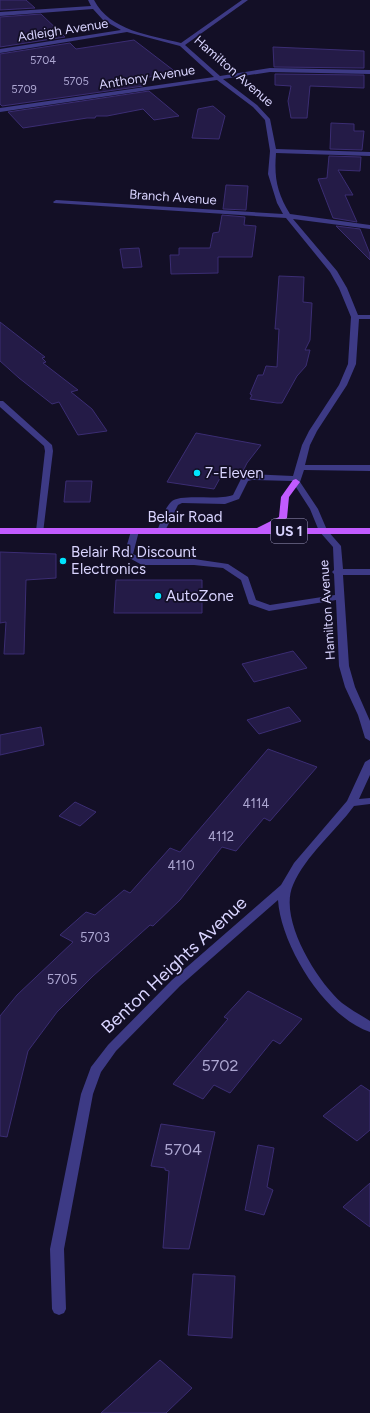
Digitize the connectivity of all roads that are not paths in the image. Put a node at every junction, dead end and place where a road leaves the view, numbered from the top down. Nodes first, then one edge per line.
1 (91, 0) edge
2 (245, 0) edge
3 (93, 7) junction
4 (0, 14) edge
5 (129, 30) junction
6 (182, 45) junction
7 (0, 51) edge
8 (370, 72) edge
9 (219, 78) junction
10 (0, 110) edge
11 (273, 151) junction
12 (370, 154) edge
13 (56, 202) dead end
14 (288, 216) junction
15 (370, 227) edge
16 (355, 317) junction
17 (370, 317) edge
18 (0, 403) edge
19 (300, 467) junction
20 (370, 468) edge
21 (296, 481) junction
22 (0, 531) edge
23 (40, 531) junction
24 (135, 531) junction
25 (161, 531) junction
26 (256, 531) junction
27 (323, 531) junction
28 (370, 531) edge
29 (337, 572) junction
30 (370, 572) edge
31 (339, 597) junction
32 (370, 738) edge
33 (370, 762) edge
34 (370, 801) edge
35 (351, 803) junction
36 (285, 888) junction
37 (370, 1027) edge
38 (59, 1309) dead end

1 - 3 street
2 - 6 street, Hamilton Avenue
3 - 4 street
3 - 5 street
5 - 6 street
5 - 7 street, Adleigh Avenue
6 - 9 street, Hamilton Avenue
8 - 9 street, Anthony Avenue
9 - 10 street, Anthony Avenue
9 - 11 street, Hamilton Avenue
11 - 12 street
11 - 14 street, Hamilton Avenue
13 - 14 street, Branch Avenue
14 - 15 street, Branch Avenue
14 - 16 street, Hamilton Avenue
16 - 17 street
16 - 19 street, Hamilton Avenue
18 - 23 street
19 - 20 street
19 - 21 street, Hamilton Avenue
21 - 25 street
21 - 26 main road
21 - 27 street, Hamilton Avenue
22 - 23 main road, Belair Road / US 1
23 - 24 main road, Belair Road / US 1
24 - 25 main road, Belair Road / US 1
24 - 31 street
25 - 26 main road, Belair Road / US 1
26 - 27 main road, Belair Road / US 1
27 - 28 main road, Belair Road / US 1
27 - 29 street, Hamilton Avenue
29 - 30 street
29 - 31 street, Hamilton Avenue
31 - 32 street, Hamilton Avenue
33 - 35 street
34 - 35 street
35 - 36 street
36 - 37 street
36 - 38 street, Benton Heights Avenue

